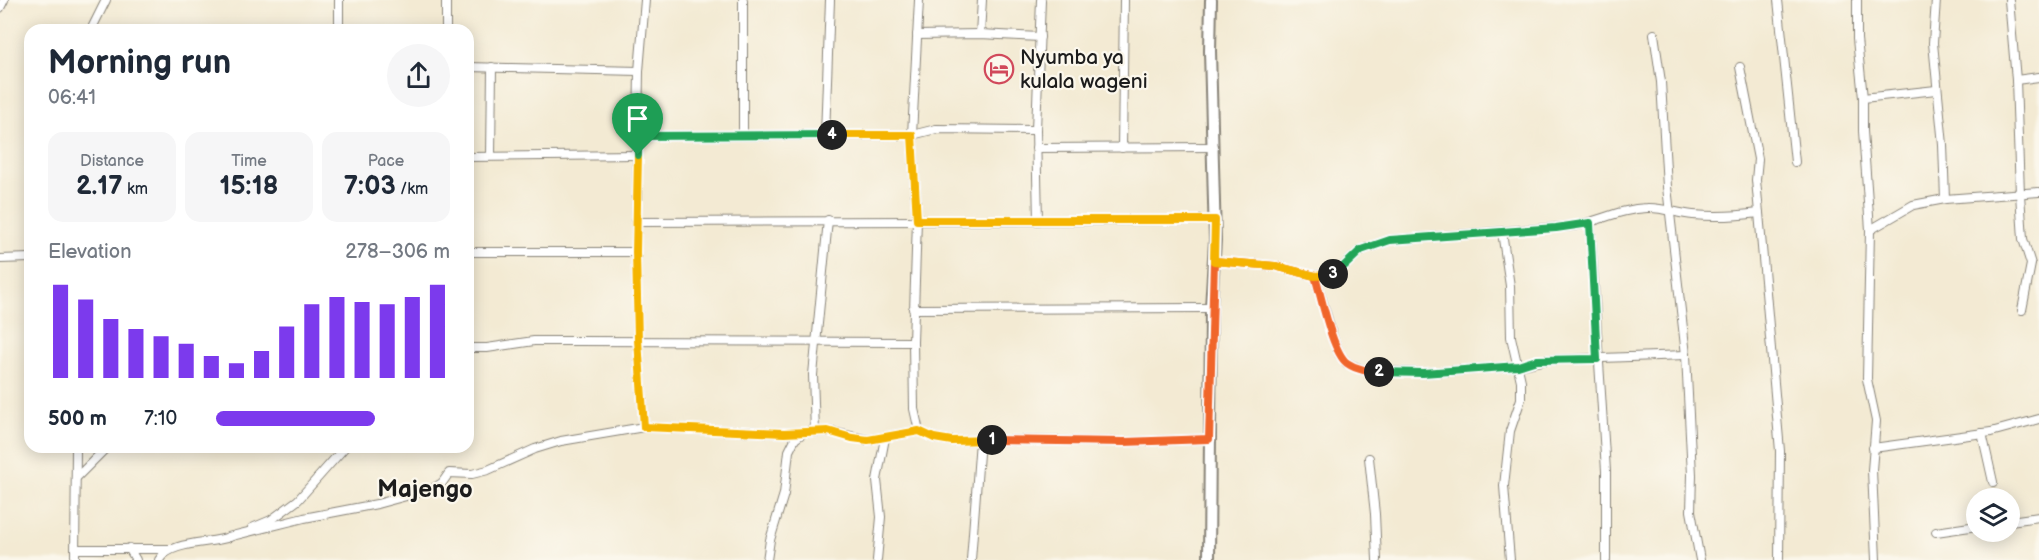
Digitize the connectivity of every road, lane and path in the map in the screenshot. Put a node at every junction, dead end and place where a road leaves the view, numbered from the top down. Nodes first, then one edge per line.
1 (4, 0) edge
2 (106, 0) edge
3 (339, 0) edge
4 (446, 0) edge
5 (645, 0) edge
6 (743, 0) edge
7 (830, 0) edge
8 (919, 0) edge
9 (982, 0) edge
10 (1041, 0) edge
11 (1125, 0) edge
12 (1211, 0) edge
13 (1778, 0) edge
14 (1857, 0) edge
15 (1936, 0) edge
16 (2009, 0) edge
17 (0, 8) edge
18 (95, 24) edge
19 (339, 24) edge
20 (446, 24) edge
21 (980, 34) junction
22 (1654, 34) dead end
23 (917, 35) junction
24 (1040, 37) junction
25 (474, 67) edge
26 (492, 67) junction
27 (1740, 67) dead end
28 (639, 70) junction
29 (2039, 77) edge
30 (2016, 80) junction
31 (1936, 90) junction
32 (1863, 98) junction
33 (1036, 130) junction
34 (743, 134) junction
35 (825, 135) junction
36 (912, 135) junction
37 (638, 136) junction
38 (1122, 147) junction
39 (1214, 147) junction
40 (1036, 148) junction
41 (638, 155) junction
42 (491, 156) junction
43 (474, 157) edge
44 (1795, 162) dead end
45 (2039, 192) edge
46 (2020, 194) junction
47 (1945, 199) junction
48 (1670, 210) junction
49 (1759, 213) junction
50 (828, 220) junction
51 (917, 220) junction
52 (1215, 220) junction
53 (1038, 221) junction
54 (638, 222) junction
55 (1590, 223) junction
56 (1870, 230) junction
57 (1502, 232) junction
58 (474, 252) edge
59 (636, 252) junction
60 (24, 258) edge
61 (0, 259) edge
62 (1214, 261) junction
63 (1315, 276) junction
64 (1211, 308) junction
65 (913, 309) junction
66 (2022, 310) dead end
67 (638, 340) junction
68 (816, 341) junction
69 (913, 342) junction
70 (474, 348) edge
71 (1686, 355) junction
72 (1597, 359) junction
73 (1518, 366) junction
74 (2039, 419) edge
75 (644, 427) junction
76 (919, 431) junction
77 (815, 432) junction
78 (803, 433) junction
79 (1982, 434) junction
80 (885, 438) junction
81 (1209, 439) junction
82 (980, 440) junction
83 (1873, 448) junction
84 (76, 453) edge
85 (101, 453) edge
86 (340, 453) edge
87 (1369, 458) dead end
88 (76, 478) junction
89 (1993, 482) dead end
90 (2039, 517) edge
91 (2020, 520) edge
92 (1966, 528) edge
93 (1936, 532) dead end
94 (228, 537) junction
95 (129, 548) junction
96 (76, 549) junction
97 (170, 549) junction
98 (75, 560) edge
99 (136, 560) edge
100 (159, 560) edge
101 (767, 560) edge
102 (878, 560) edge
103 (971, 560) edge
104 (1209, 560) edge
105 (1377, 560) edge
106 (1510, 560) edge
107 (1606, 560) edge
108 (1700, 560) edge
109 (1779, 560) edge
110 (1876, 560) edge

1 - 17 street
2 - 18 street
3 - 19 street
4 - 20 street
5 - 28 street
6 - 34 street
7 - 35 street
8 - 23 street
9 - 21 street
10 - 24 street
11 - 38 street
12 - 39 street
13 - 44 street
14 - 32 street
15 - 31 street
16 - 30 street
21 - 23 street
21 - 24 street
22 - 48 street
23 - 36 street
24 - 33 street
25 - 26 street
26 - 28 street
26 - 42 street
27 - 49 street
28 - 37 street
29 - 30 street
30 - 46 street
31 - 32 street
31 - 47 street
32 - 56 street
33 - 36 street
33 - 40 street
34 - 35 street
34 - 37 street
35 - 36 street
36 - 51 street
37 - 41 street
38 - 39 street
38 - 40 street
39 - 52 street
40 - 53 street
41 - 42 street
41 - 54 street
42 - 43 street
45 - 46 street
46 - 47 street
46 - 66 street
47 - 56 street
48 - 49 street
48 - 55 street
48 - 71 street
49 - 109 street
50 - 51 street
50 - 54 street
50 - 68 street
51 - 53 street
51 - 65 street
52 - 53 street
52 - 62 street
54 - 59 street
55 - 57 street
55 - 72 street
56 - 83 street
57 - 63 street
57 - 73 street
58 - 59 street
59 - 67 street
60 - 61 street
62 - 63 street
62 - 64 street
63 - 73 street
64 - 65 street
64 - 81 street
65 - 69 street
67 - 68 street
67 - 70 street
67 - 75 street
68 - 69 street
68 - 77 street
69 - 76 street
71 - 72 street
71 - 108 street
72 - 73 street
72 - 107 street
73 - 106 street
74 - 79 street
75 - 78 street
75 - 94 street
76 - 80 street
76 - 82 street
77 - 78 street
77 - 80 street
78 - 101 street
79 - 83 street
79 - 89 street
80 - 102 street
81 - 82 street
81 - 104 street
82 - 103 street
83 - 110 street
84 - 88 street
85 - 88 street
86 - 94 street
87 - 105 street
88 - 96 street
90 - 91 street
92 - 93 street
94 - 97 street
95 - 96 street
95 - 97 street
95 - 99 street
96 - 98 street
97 - 100 street

